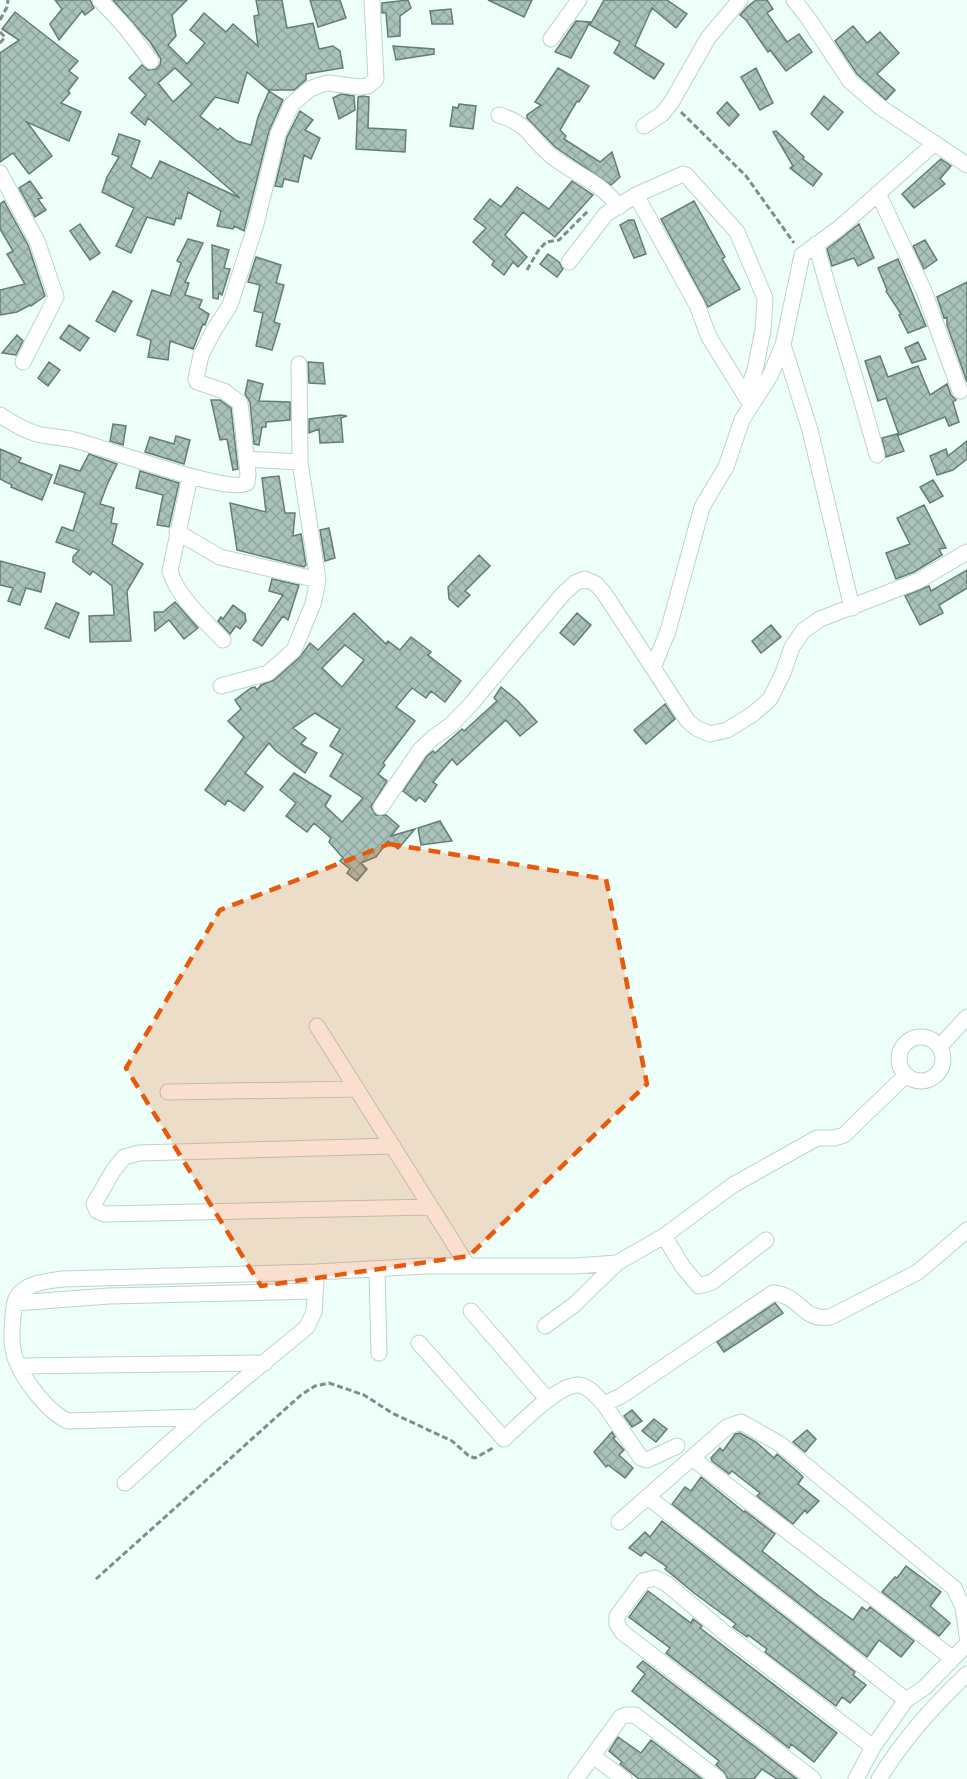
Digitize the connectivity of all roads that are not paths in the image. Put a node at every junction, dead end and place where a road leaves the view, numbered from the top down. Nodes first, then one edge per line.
1 (100, 0) edge
2 (372, 0) edge
3 (579, 0) edge
4 (740, 0) edge
5 (794, 0) edge
6 (551, 39) dead end
7 (151, 61) dead end
8 (499, 115) dead end
9 (644, 126) dead end
10 (935, 143) junction
11 (965, 160) edge
12 (0, 173) edge
13 (878, 194) junction
14 (636, 195) junction
15 (619, 207) junction
16 (816, 244) junction
17 (569, 262) dead end
18 (783, 345) junction
19 (23, 362) dead end
20 (299, 364) dead end
21 (960, 391) dead end
22 (748, 400) junction
23 (0, 416) edge
24 (877, 455) dead end
25 (246, 459) junction
26 (300, 462) junction
27 (190, 476) junction
28 (177, 532) junction
29 (967, 552) edge
30 (318, 580) junction
31 (852, 608) junction
32 (223, 640) dead end
33 (653, 668) junction
34 (221, 686) dead end
35 (381, 807) dead end
36 (967, 1017) edge
37 (317, 1026) dead end
38 (940, 1046) junction
39 (906, 1075) junction
40 (357, 1089) junction
41 (168, 1092) dead end
42 (393, 1146) junction
43 (430, 1207) junction
44 (967, 1230) edge
45 (664, 1236) junction
46 (766, 1240) dead end
47 (617, 1263) junction
48 (468, 1266) junction
49 (377, 1269) junction
50 (316, 1272) junction
51 (315, 1291) junction
52 (15, 1303) junction
53 (471, 1311) dead end
54 (545, 1326) dead end
55 (419, 1343) dead end
56 (379, 1353) dead end
57 (265, 1363) junction
58 (19, 1366) junction
59 (548, 1400) junction
60 (604, 1404) junction
61 (198, 1417) junction
62 (677, 1446) dead end
63 (692, 1458) junction
64 (125, 1483) dead end
65 (648, 1497) junction
66 (619, 1522) dead end
67 (967, 1636) edge
68 (967, 1644) edge
69 (952, 1658) junction
70 (967, 1674) edge
71 (906, 1700) junction
72 (873, 1747) junction
73 (594, 1756) junction
74 (576, 1779) edge
75 (624, 1779) edge
76 (718, 1779) edge
77 (813, 1779) edge
78 (856, 1779) edge
79 (879, 1779) edge

1 - 7 street
2 - 25 street
3 - 6 street
4 - 9 street
5 - 10 street
8 - 15 street
10 - 11 street
10 - 13 street
12 - 19 street
13 - 16 street
13 - 21 street
14 - 15 street
14 - 22 street
14 - 22 street
15 - 17 street
16 - 18 street
16 - 24 street
18 - 22 street
18 - 31 street
20 - 26 street
22 - 33 street
23 - 27 street
25 - 26 street
25 - 27 street
26 - 30 street
27 - 28 street
28 - 30 street
28 - 32 street
29 - 31 street
30 - 34 street
31 - 33 street
33 - 35 street
36 - 38 street
37 - 40 street
38 - 39 street
38 - 39 street
39 - 45 street
40 - 41 street
40 - 42 street
42 - 43 street
42 - 43 street
43 - 48 street
44 - 60 street
45 - 46 street
45 - 47 street
47 - 48 street
47 - 54 street
48 - 49 street
49 - 50 street
49 - 56 street
50 - 51 street
50 - 52 street
51 - 52 street
51 - 57 street
52 - 58 street
53 - 59 street
55 - 59 street
57 - 58 street
57 - 61 street
58 - 61 street
59 - 60 street
60 - 62 street
61 - 64 street
63 - 65 street
63 - 67 street
63 - 69 street
65 - 66 street
65 - 71 street
68 - 69 street
69 - 71 street
70 - 79 street
71 - 72 street
72 - 77 street
72 - 78 street
73 - 74 street
73 - 75 street
73 - 76 street

